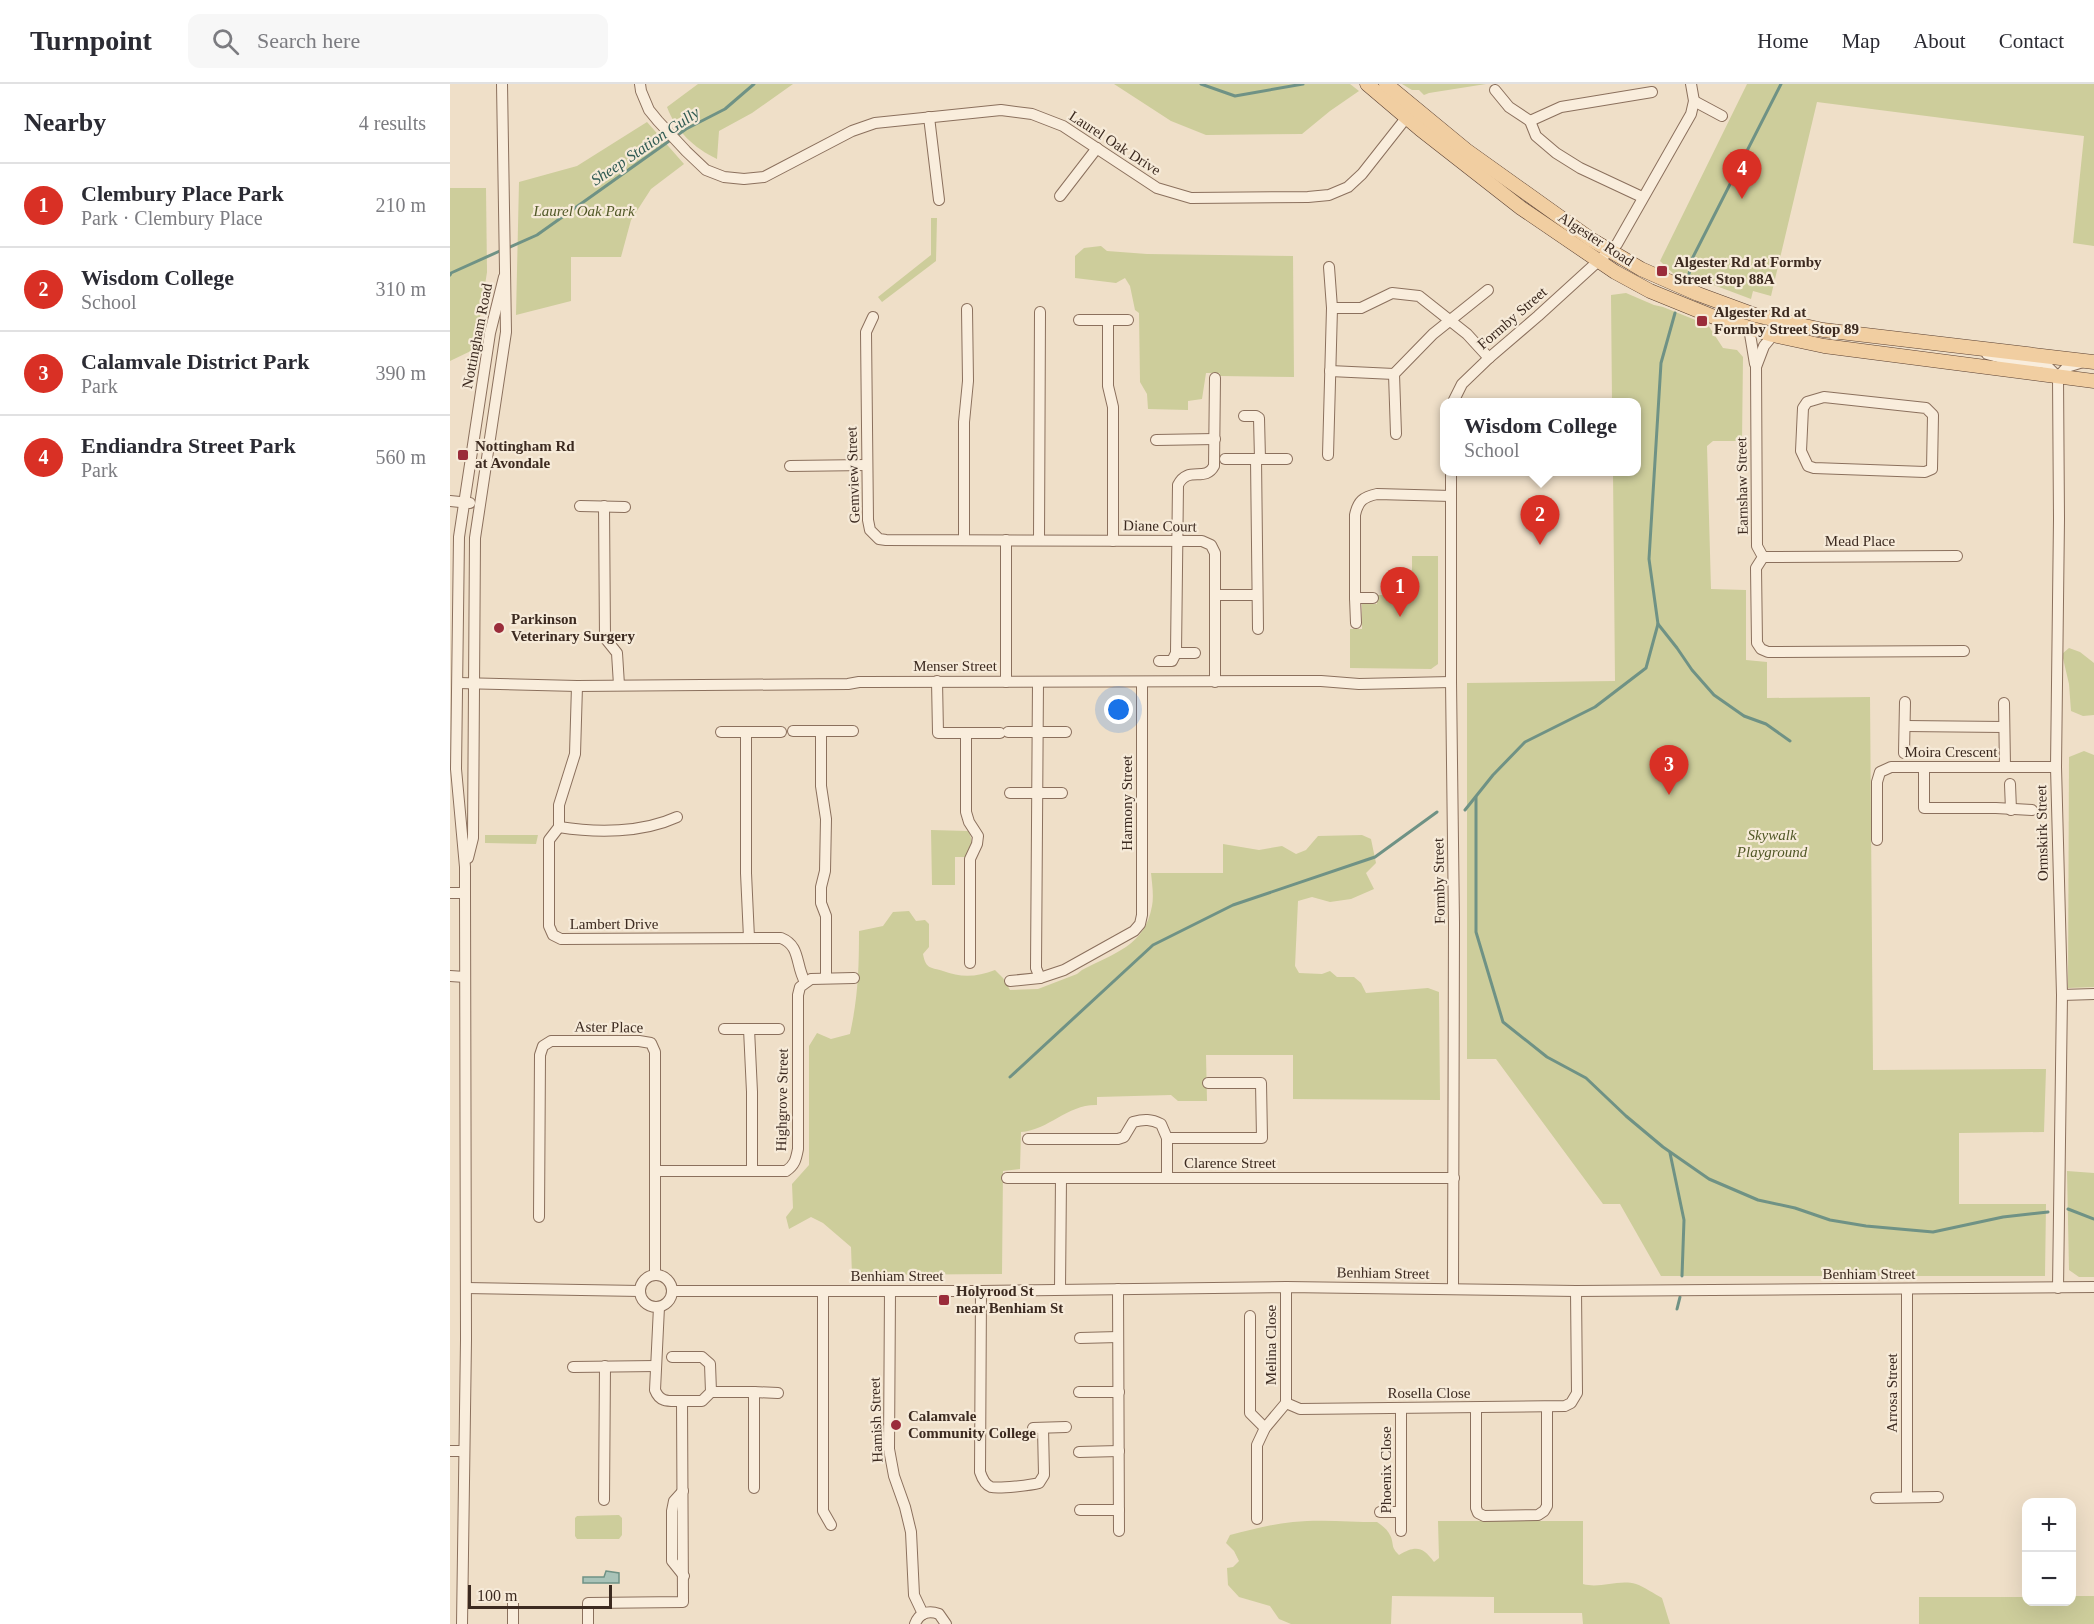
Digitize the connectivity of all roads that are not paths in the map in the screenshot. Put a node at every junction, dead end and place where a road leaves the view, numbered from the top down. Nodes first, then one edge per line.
1 (502, 84) edge
2 (640, 84) edge
3 (1386, 84) edge
4 (1691, 84) edge
5 (1369, 86) edge
6 (1495, 90) dead end
7 (1652, 92) dead end
8 (1694, 101) junction
9 (1411, 113) junction
10 (1722, 116) dead end
11 (928, 117) junction
12 (1530, 121) junction
13 (1097, 148) junction
14 (1060, 196) dead end
15 (1642, 197) junction
16 (939, 200) dead end
17 (1609, 251) junction
18 (1598, 261) junction
19 (1329, 267) dead end
20 (504, 277) junction
21 (1488, 290) dead end
22 (1332, 308) junction
23 (967, 309) dead end
24 (1040, 312) dead end
25 (873, 317) dead end
26 (1079, 320) dead end
27 (1108, 320) junction
28 (1128, 320) dead end
29 (1451, 320) junction
30 (1749, 328) junction
31 (1773, 335) junction
32 (1955, 345) junction
33 (1489, 358) junction
34 (2091, 361) edge
35 (1756, 367) junction
36 (1330, 371) junction
37 (1394, 374) junction
38 (2058, 377) junction
39 (1215, 378) dead end
40 (2094, 381) edge
41 (1455, 398) edge
42 (1244, 416) dead end
43 (1396, 434) dead end
44 (1156, 440) dead end
45 (1215, 440) junction
46 (1801, 451) joint
47 (1328, 455) dead end
48 (1225, 459) dead end
49 (1258, 459) junction
50 (1287, 459) dead end
51 (866, 465) junction
52 (790, 466) dead end
53 (1451, 476) edge
54 (1451, 496) junction
55 (450, 501) edge
56 (463, 503) junction
57 (479, 504) junction
58 (580, 506) dead end
59 (604, 506) junction
60 (625, 507) dead end
61 (964, 540) junction
62 (1006, 540) junction
63 (1039, 540) junction
64 (1113, 541) junction
65 (1177, 541) junction
66 (1763, 556) junction
67 (1957, 556) dead end
68 (1215, 595) junction
69 (1257, 595) junction
70 (1356, 598) junction
71 (1373, 598) dead end
72 (1356, 623) dead end
73 (1258, 629) dead end
74 (1964, 651) dead end
75 (1176, 653) junction
76 (1195, 653) dead end
77 (1159, 661) dead end
78 (937, 681) junction
79 (1006, 682) junction
80 (1038, 682) junction
81 (1142, 682) junction
82 (1215, 682) junction
83 (1451, 682) junction
84 (458, 683) junction
85 (474, 683) junction
86 (619, 685) junction
87 (577, 686) junction
88 (1905, 702) dead end
89 (2004, 703) dead end
90 (1905, 726) junction
91 (2004, 727) junction
92 (794, 731) dead end
93 (821, 731) junction
94 (853, 731) dead end
95 (721, 732) dead end
96 (746, 732) junction
97 (781, 732) dead end
98 (1066, 732) dead end
99 (966, 733) junction
100 (1039, 733) junction
101 (1904, 753) dead end
102 (1924, 767) junction
103 (2004, 767) junction
104 (2056, 767) junction
105 (2010, 784) dead end
106 (1010, 793) dead end
107 (1038, 793) junction
108 (1062, 793) dead end
109 (2011, 810) junction
110 (2032, 810) dead end
111 (677, 817) dead end
112 (559, 827) junction
113 (1877, 840) dead end
114 (465, 867) junction
115 (450, 893) edge
116 (465, 893) junction
117 (749, 938) junction
118 (970, 963) dead end
119 (450, 976) edge
120 (465, 977) junction
121 (826, 978) junction
122 (854, 978) dead end
123 (1040, 978) junction
124 (1010, 981) dead end
125 (805, 982) junction
126 (2094, 994) edge
127 (2061, 995) junction
128 (724, 1029) dead end
129 (749, 1029) junction
130 (779, 1029) dead end
131 (1208, 1083) dead end
132 (1167, 1138) junction
133 (1029, 1139) dead end
134 (752, 1171) junction
135 (655, 1172) junction
136 (1007, 1178) dead end
137 (1061, 1178) junction
138 (1167, 1178) junction
139 (1454, 1178) junction
140 (539, 1217) dead end
141 (655, 1275) junction
142 (1286, 1287) junction
143 (2094, 1287) edge
144 (466, 1288) junction
145 (1118, 1288) junction
146 (2058, 1288) junction
147 (1060, 1289) junction
148 (1453, 1289) junction
149 (1907, 1289) junction
150 (640, 1291) junction
151 (672, 1291) junction
152 (823, 1291) junction
153 (890, 1291) junction
154 (981, 1291) junction
155 (1576, 1291) junction
156 (659, 1307) junction
157 (1250, 1316) dead end
158 (1118, 1337) junction
159 (1080, 1338) dead end
160 (672, 1357) dead end
161 (605, 1366) junction
162 (656, 1366) junction
163 (573, 1367) dead end
164 (711, 1392) junction
165 (754, 1392) junction
166 (1079, 1392) dead end
167 (1119, 1392) junction
168 (778, 1393) dead end
169 (681, 1401) junction
170 (1286, 1403) junction
171 (1476, 1407) junction
172 (1547, 1407) junction
173 (1401, 1408) junction
174 (1066, 1427) dead end
175 (1265, 1428) junction
176 (450, 1451) edge
177 (464, 1451) junction
178 (1119, 1451) junction
179 (1079, 1452) dead end
180 (754, 1488) dead end
181 (1907, 1497) junction
182 (1938, 1497) dead end
183 (1876, 1498) dead end
184 (604, 1500) dead end
185 (1080, 1510) dead end
186 (1119, 1510) junction
187 (1380, 1512) dead end
188 (1401, 1512) junction
189 (1257, 1519) dead end
190 (831, 1525) dead end
191 (1119, 1531) dead end
192 (1401, 1532) dead end
193 (513, 1602) dead end
194 (923, 1614) junction
195 (462, 1624) edge
196 (513, 1624) edge
197 (588, 1624) edge
198 (915, 1624) edge
199 (946, 1624) edge

1 - 20 street, Nottingham Road
2 - 11 street, Laurel Oak Drive
3 - 9 main road, Algester Road
4 - 8 street
5 - 9 main road, Algester Road
6 - 12 street
7 - 12 street
8 - 10 street
8 - 15 street, Formby Street
9 - 13 street, Laurel Oak Drive
9 - 17 main road, Algester Road
9 - 18 main road, Algester Road
11 - 13 street, Laurel Oak Drive
11 - 16 street
12 - 15 street
13 - 14 street
15 - 17 street, Formby Street
17 - 18 street, Formby Street
17 - 32 main road, Algester Road
18 - 30 main road, Algester Road
18 - 33 street, Formby Street
19 - 22 street
20 - 56 street, Nottingham Road
20 - 57 street, Nottingham Road
21 - 29 street
22 - 29 street
22 - 36 street
23 - 61 street
24 - 63 street
25 - 51 street, Gemview Street
26 - 27 street
27 - 28 street
27 - 64 street
29 - 33 street
29 - 37 street
30 - 31 main road, Algester Road
30 - 35 street
31 - 35 street, Earnshaw Street
31 - 38 main road, Algester Road
32 - 34 main road, Algester Road
32 - 38 street
33 - 41 street, Formby Street
34 - 38 street
35 - 66 street, Earnshaw Street
36 - 37 street
36 - 47 street
37 - 43 street
38 - 40 main road, Algester Road
38 - 104 street, Ormskirk Street
39 - 45 street
42 - 49 street
44 - 45 street
45 - 65 street
46 - 46 street
48 - 49 street
49 - 50 street
49 - 69 street
51 - 52 street
51 - 61 street, Gemview Street
53 - 54 street, Formby Street
54 - 70 street
54 - 83 street, Formby Street
55 - 56 street
56 - 57 street
56 - 84 street, Nottingham Road
57 - 85 street, Nottingham Road
58 - 59 street
59 - 60 street
59 - 86 street
61 - 62 street, Gemview Street
62 - 63 street, Diane Court
62 - 79 street
63 - 64 street, Diane Court
64 - 65 street, Diane Court
65 - 68 street, Diane Court
65 - 75 street
66 - 67 street, Mead Place
66 - 74 street, Earnshaw Street
68 - 69 street
68 - 82 street, Diane Court
69 - 73 street
70 - 71 street
70 - 72 street
75 - 76 street
75 - 77 street
78 - 79 street, Menser Street
78 - 86 street, Menser Street
78 - 99 street
79 - 80 street, Menser Street
80 - 81 street, Menser Street
80 - 100 street
81 - 82 street, Menser Street
81 - 123 street, Harmony Street
82 - 83 street, Menser Street
83 - 139 street, Formby Street
84 - 85 street, Menser Street
84 - 114 street, Nottingham Road
85 - 87 street, Menser Street
85 - 114 street, Nottingham Road
86 - 87 street, Menser Street
87 - 112 street, Lambert Drive
88 - 90 street
89 - 91 street
90 - 91 street
90 - 101 street
91 - 103 street
92 - 93 street
93 - 94 street
93 - 121 street
95 - 96 street
96 - 97 street
96 - 117 street
98 - 100 street
99 - 100 street
99 - 118 street
100 - 107 street
102 - 103 street, Moira Crescent
102 - 109 street
102 - 113 street, Moira Crescent
103 - 104 street, Moira Crescent
104 - 127 street, Ormskirk Street
105 - 109 street
106 - 107 street
107 - 108 street
107 - 123 street
109 - 110 street
111 - 112 street
112 - 117 street, Lambert Drive
114 - 116 street, Nottingham Road
115 - 116 street
116 - 120 street, Nottingham Road
117 - 125 street
119 - 120 street
120 - 144 street, Nottingham Road
121 - 122 street
121 - 125 street
123 - 124 street
125 - 134 street, Highgrove Street
126 - 127 street
127 - 146 street, Ormskirk Street
128 - 129 street
129 - 130 street
129 - 134 street
131 - 132 street
132 - 133 street
132 - 138 street
134 - 135 street, Highgrove Street
135 - 140 street, Aster Place
135 - 141 street, Aster Place
136 - 137 street, Clarence Street
137 - 138 street, Clarence Street
137 - 147 street
138 - 139 street, Clarence Street
139 - 148 street, Formby Street
141 - 150 street
141 - 151 street
142 - 145 street, Benhiam Street
142 - 148 street, Benhiam Street
142 - 170 street, Melina Close
143 - 146 street, Benhiam Street
144 - 150 street
144 - 177 street, Nottingham Road
145 - 147 street, Benhiam Street
145 - 158 street
146 - 149 street, Benhiam Street
147 - 154 street, Benhiam Street
148 - 155 street, Benhiam Street
149 - 155 street, Benhiam Street
149 - 181 street, Arrosa Street
150 - 156 street
151 - 152 street, Benhiam Street
151 - 156 street
152 - 153 street, Benhiam Street
152 - 190 street
153 - 154 street, Benhiam Street
153 - 194 street, Hamish Street
154 - 174 street
155 - 172 street, Rosella Close
156 - 162 street
157 - 175 street
158 - 159 street
158 - 167 street
160 - 164 street
161 - 162 street
161 - 163 street
161 - 184 street
162 - 169 street
164 - 165 street
164 - 169 street
165 - 168 street
165 - 180 street
166 - 167 street
167 - 178 street
169 - 197 street
170 - 173 street, Rosella Close
170 - 175 street
171 - 172 street, Rosella Close
171 - 172 street
171 - 173 street, Rosella Close
173 - 188 street, Phoenix Close
175 - 189 street
176 - 177 street
177 - 195 street, Nottingham Road
178 - 179 street
178 - 186 street
181 - 182 street
181 - 183 street
185 - 186 street
186 - 191 street
187 - 188 street
188 - 192 street, Phoenix Close
193 - 196 street
194 - 198 street
194 - 199 street

